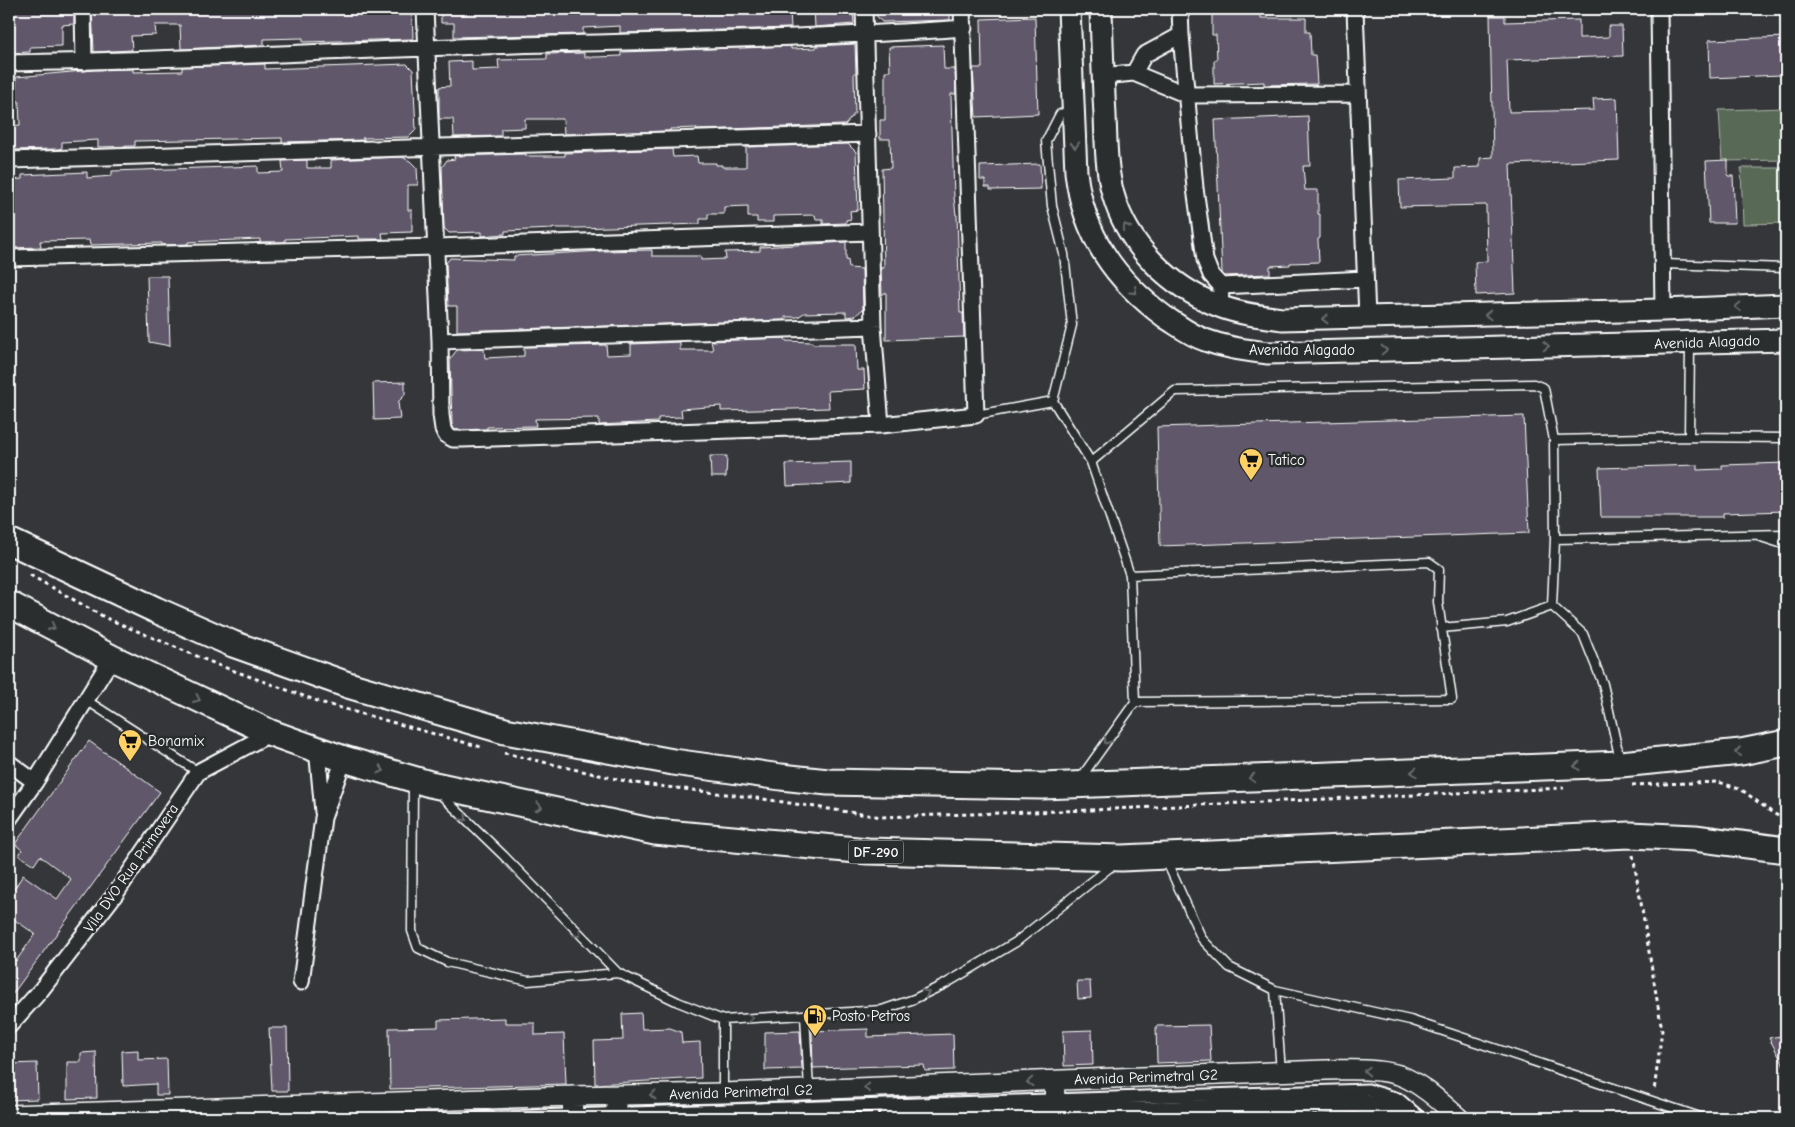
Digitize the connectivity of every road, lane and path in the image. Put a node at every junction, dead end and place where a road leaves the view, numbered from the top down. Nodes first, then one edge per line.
1 (83, 9) edge
2 (424, 9) edge
3 (864, 9) edge
4 (962, 9) edge
5 (1069, 9) edge
6 (1101, 9) edge
7 (1180, 9) edge
8 (1355, 9) edge
9 (1659, 9) edge
10 (964, 28) junction
11 (865, 35) junction
12 (1181, 35) junction
13 (1071, 44) junction
14 (427, 48) junction
15 (84, 62) junction
16 (9, 63) edge
17 (1103, 73) junction
18 (1134, 73) junction
19 (1358, 94) junction
20 (1187, 95) junction
21 (1073, 111) junction
22 (868, 134) junction
23 (430, 148) junction
24 (9, 160) edge
25 (869, 232) junction
26 (436, 247) junction
27 (9, 258) edge
28 (1663, 264) junction
29 (1786, 268) edge
30 (1365, 279) junction
31 (1221, 286) junction
32 (1786, 305) edge
33 (1220, 307) junction
34 (1663, 310) junction
35 (1367, 318) junction
36 (873, 326) junction
37 (1786, 340) edge
38 (440, 341) junction
39 (1690, 343) junction
40 (1053, 401) junction
41 (976, 415) junction
42 (880, 425) junction
43 (1689, 437) junction
44 (1786, 438) edge
45 (1554, 440) junction
46 (1091, 462) junction
47 (1786, 534) edge
48 (1757, 535) junction
49 (1555, 539) junction
50 (9, 541) edge
51 (1786, 545) edge
52 (25, 572) dead end
53 (1130, 575) junction
54 (9, 604) edge
55 (1552, 606) junction
56 (1441, 628) junction
57 (112, 658) junction
58 (86, 700) junction
59 (1135, 702) junction
60 (271, 733) junction
61 (1786, 742) edge
62 (317, 748) junction
63 (483, 748) dead end
64 (502, 753) dead end
65 (344, 759) junction
66 (9, 764) edge
67 (198, 772) junction
68 (1626, 775) junction
69 (421, 781) junction
70 (35, 782) junction
71 (1075, 784) junction
72 (1571, 788) dead end
73 (323, 818) junction
74 (9, 819) edge
75 (1786, 819) edge
76 (1630, 835) junction
77 (1786, 850) edge
78 (1164, 856) junction
79 (1122, 858) junction
80 (618, 973) junction
81 (302, 982) dead end
82 (1275, 990) junction
83 (805, 1015) junction
84 (723, 1020) junction
85 (9, 1026) edge
86 (1281, 1072) junction
87 (1099, 1079) junction
88 (809, 1090) junction
89 (723, 1093) junction
90 (1055, 1098) junction
91 (1653, 1101) junction
92 (1099, 1105) junction
93 (616, 1109) edge
94 (572, 1110) edge
95 (1276, 1112) edge
96 (137, 1114) edge
97 (9, 1115) edge
98 (88, 1115) edge
99 (1152, 1115) edge
100 (1024, 1117) edge
101 (471, 1118) edge
102 (888, 1118) edge
103 (894, 1118) edge
104 (1403, 1118) edge
105 (1420, 1118) edge
106 (1459, 1118) edge
107 (1703, 1118) edge

1 - 15 street
2 - 14 street
3 - 11 street
4 - 10 street
5 - 13 main road, Avenida Alagado
6 - 17 main road, Avenida Alagado
7 - 12 street
8 - 19 street
9 - 28 street
10 - 11 street
10 - 41 street
11 - 14 street
11 - 22 street
12 - 18 street
12 - 20 street
13 - 17 main road
13 - 21 main road, Avenida Alagado
14 - 15 street
14 - 23 street
15 - 16 street
17 - 18 street
17 - 21 main road
33 -> 17 main road, Avenida Alagado
18 - 20 street
19 - 20 street
19 - 30 street
20 - 31 street
21 -> 39 main road, Avenida Alagado
21 - 40 lane
22 - 23 street
22 - 25 street
23 - 24 street
23 - 26 street
25 - 26 street
25 - 36 street
26 - 27 street
26 - 38 street
28 - 29 lane
28 - 34 street
30 - 31 street
30 - 35 street
31 - 33 street
32 -> 34 main road, Avenida Alagado
35 -> 33 main road, Avenida Alagado
34 -> 35 main road, Avenida Alagado
36 - 38 street
36 - 42 street
37 - 39 main road, Avenida Alagado
38 - 42 street
39 - 43 lane
40 - 41 lane
40 - 46 lane
41 - 42 street
43 - 44 lane
43 - 45 lane
45 - 46 lane
45 - 49 lane
46 - 53 lane
47 - 48 lane
48 - 49 lane
48 - 51 lane
49 - 55 lane
50 - 71 highway
52 - 63 path
53 - 56 lane
53 - 59 lane
54 -> 57 highway, DF-290
55 - 56 lane
55 - 68 lane
56 - 59 lane
57 - 58 street
57 -> 60 highway, DF-290
58 - 67 lane
58 - 70 street
59 -> 71 lane
60 - 62 highway, DF-290
60 - 67 street, Vila DVO Rua Primavera
61 -> 68 highway
62 - 65 highway, DF-290
62 - 73 street
64 - 72 path
65 -> 69 highway, DF-290
65 - 73 street
66 - 70 street
67 - 85 street, Vila DVO Rua Primavera
68 -> 71 highway
68 - 75 path
69 -> 79 highway, DF-290
69 -> 80 lane
69 - 80 lane
70 - 74 street
73 - 81 street
76 - 77 highway, DF-290
76 - 78 highway, DF-290
76 - 91 path
78 - 79 highway, DF-290
78 - 82 lane
83 -> 79 lane
80 - 84 lane
82 - 86 lane
82 - 91 lane
84 -> 83 lane
83 - 88 lane
84 - 89 lane
86 - 87 street, Avenida Perimetral G2
106 -> 86 street, Avenida Perimetral G2
87 - 90 street, Avenida Perimetral G2
87 - 92 street
88 - 89 street, Avenida Perimetral G2
90 -> 88 street, Avenida Perimetral G2
89 -> 93 street, Avenida Perimetral G2
90 - 92 street, Avenida Perimetral G2
90 - 93 street
90 - 100 street, Avenida Perimetral G2
91 - 107 lane
92 - 99 street, Avenida Perimetral G2
92 - 105 street
93 - 94 street, Avenida Perimetral G2
94 - 96 street, Avenida Perimetral G2
94 - 101 street
95 - 99 street, Avenida Perimetral G2
95 - 104 street, Avenida Perimetral G2
96 - 98 street, Avenida Perimetral G2
97 - 98 street, Avenida Perimetral G2
100 - 103 street, Avenida Perimetral G2
102 - 103 street, Avenida Perimetral G2

